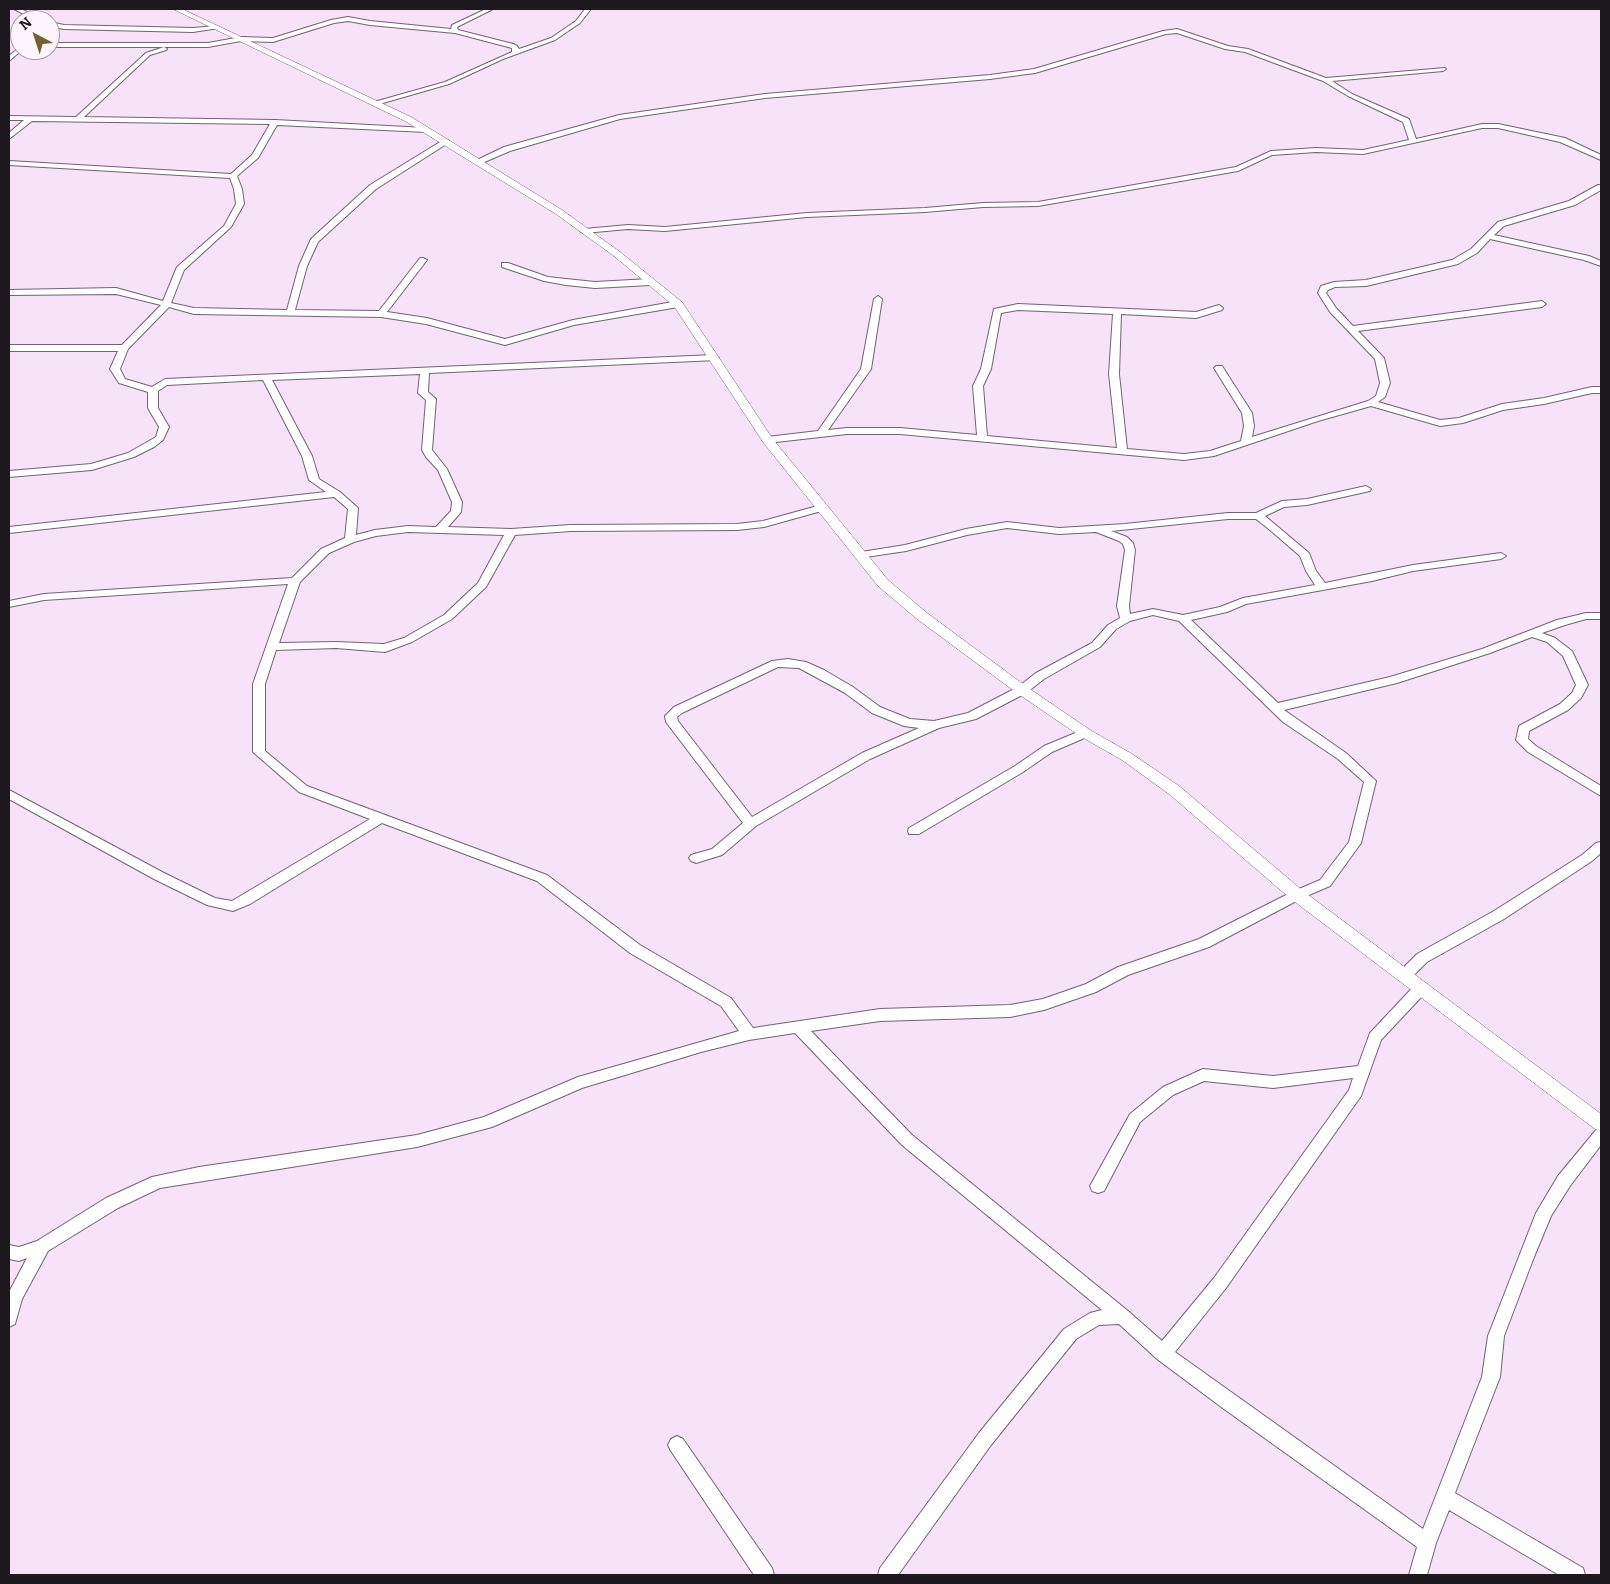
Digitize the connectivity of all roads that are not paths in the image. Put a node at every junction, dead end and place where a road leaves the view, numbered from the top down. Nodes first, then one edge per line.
1 (177, 9) edge
2 (490, 9) edge
3 (588, 9) edge
4 (60, 26) edge
5 (216, 28) junction
6 (455, 31) junction
7 (241, 39) junction
8 (60, 45) edge
9 (176, 45) junction
10 (516, 53) junction
11 (1442, 69) dead end
12 (1325, 80) junction
13 (376, 103) junction
14 (9, 118) edge
15 (30, 118) junction
16 (78, 120) junction
17 (275, 122) junction
18 (426, 130) junction
19 (9, 137) edge
20 (1413, 140) junction
21 (445, 141) junction
22 (1601, 158) edge
23 (479, 161) junction
24 (9, 162) edge
25 (234, 176) junction
26 (1601, 187) edge
27 (584, 231) junction
28 (1488, 236) junction
29 (424, 260) dead end
30 (1601, 264) edge
31 (505, 265) dead end
32 (650, 282) junction
33 (9, 292) edge
34 (878, 299) dead end
35 (678, 304) junction
36 (1542, 304) dead end
37 (166, 305) junction
38 (1220, 308) dead end
39 (1117, 312) junction
40 (290, 313) junction
41 (381, 314) junction
42 (1352, 329) junction
43 (9, 348) edge
44 (124, 348) junction
45 (714, 358) junction
46 (1220, 368) dead end
47 (425, 372) junction
48 (267, 379) junction
49 (153, 390) junction
50 (1601, 390) edge
51 (1371, 403) junction
52 (820, 435) junction
53 (982, 438) junction
54 (767, 440) junction
55 (1246, 442) junction
56 (1122, 450) junction
57 (9, 474) edge
58 (1366, 489) dead end
59 (336, 494) junction
60 (821, 508) junction
61 (1258, 516) junction
62 (1139, 525) junction
63 (440, 529) junction
64 (1095, 529) junction
65 (9, 530) edge
66 (511, 532) junction
67 (350, 540) junction
68 (1128, 543) junction
69 (859, 555) junction
70 (1501, 556) dead end
71 (295, 581) junction
72 (1322, 587) junction
73 (9, 604) edge
74 (1601, 616) edge
75 (1183, 618) junction
76 (1126, 620) junction
77 (1533, 634) junction
78 (272, 647) junction
79 (1022, 690) junction
80 (1275, 708) junction
81 (936, 725) junction
82 (1085, 733) junction
83 (1601, 792) edge
84 (9, 794) edge
85 (381, 818) junction
86 (750, 824) junction
87 (914, 831) dead end
88 (1601, 846) edge
89 (696, 858) dead end
90 (1297, 895) junction
91 (1404, 975) junction
92 (1421, 988) junction
93 (797, 1026) junction
94 (749, 1034) junction
95 (1364, 1071) junction
96 (1601, 1124) edge
97 (1601, 1134) edge
98 (1098, 1186) dead end
99 (42, 1246) junction
100 (9, 1252) edge
101 (1122, 1316) junction
102 (9, 1319) edge
103 (1163, 1353) junction
104 (677, 1445) dead end
105 (1445, 1497) junction
106 (1427, 1543) junction
107 (765, 1575) edge
108 (887, 1575) edge
109 (1418, 1575) edge
110 (1576, 1575) edge

1 - 5 street
2 - 6 street
3 - 10 street
4 - 5 street
5 - 7 street
6 - 7 street
6 - 10 street
7 - 9 street
7 - 13 street
8 - 9 street
9 - 16 street
10 - 13 street
11 - 12 street
12 - 20 street
12 - 23 street
13 - 18 street
14 - 15 street
15 - 16 street
15 - 19 street
16 - 17 street
17 - 18 street
17 - 25 street
18 - 21 street
20 - 22 street
20 - 27 street
21 - 23 street
21 - 40 street
23 - 27 street
24 - 25 street
25 - 37 street
26 - 28 street
27 - 32 street
28 - 30 street
28 - 42 street
29 - 41 street
31 - 32 street
32 - 35 street
33 - 37 street
34 - 52 street
35 - 41 street
35 - 45 street
36 - 42 street
37 - 40 street
37 - 44 street
38 - 39 street
39 - 53 street
39 - 56 street
40 - 41 street
42 - 51 street
43 - 44 street
44 - 49 street
45 - 47 street
45 - 54 street
46 - 55 street
47 - 48 street
47 - 63 street
48 - 49 street
48 - 59 street
49 - 57 street
50 - 51 street
51 - 55 street
52 - 53 street
52 - 54 street
53 - 56 street
54 - 60 street
55 - 56 street
58 - 61 street
59 - 65 street
59 - 67 street
60 - 66 street
60 - 69 street
61 - 62 street
61 - 72 street
62 - 64 street
62 - 68 street
63 - 66 street
63 - 67 street
64 - 68 street
64 - 69 street
66 - 78 street
67 - 71 street
68 - 76 street
69 - 79 street
70 - 72 street
71 - 73 street
71 - 78 street
72 - 75 street
74 - 77 street
75 - 76 street
75 - 80 street
76 - 79 street
77 - 80 street
77 - 83 street
78 - 85 street
79 - 81 street
79 - 82 street
80 - 90 street
81 - 86 street
81 - 86 street
82 - 87 street
82 - 90 street
84 - 85 street
85 - 94 street
86 - 89 street
88 - 91 street
90 - 91 street
90 - 93 street
91 - 92 street
92 - 95 street
92 - 96 street
93 - 94 street
93 - 101 street
94 - 99 street
95 - 98 street
95 - 103 street
97 - 105 street
99 - 100 street
99 - 102 street
101 - 103 street
101 - 108 street
103 - 106 street
104 - 107 street
105 - 106 street
105 - 110 street
106 - 109 street

